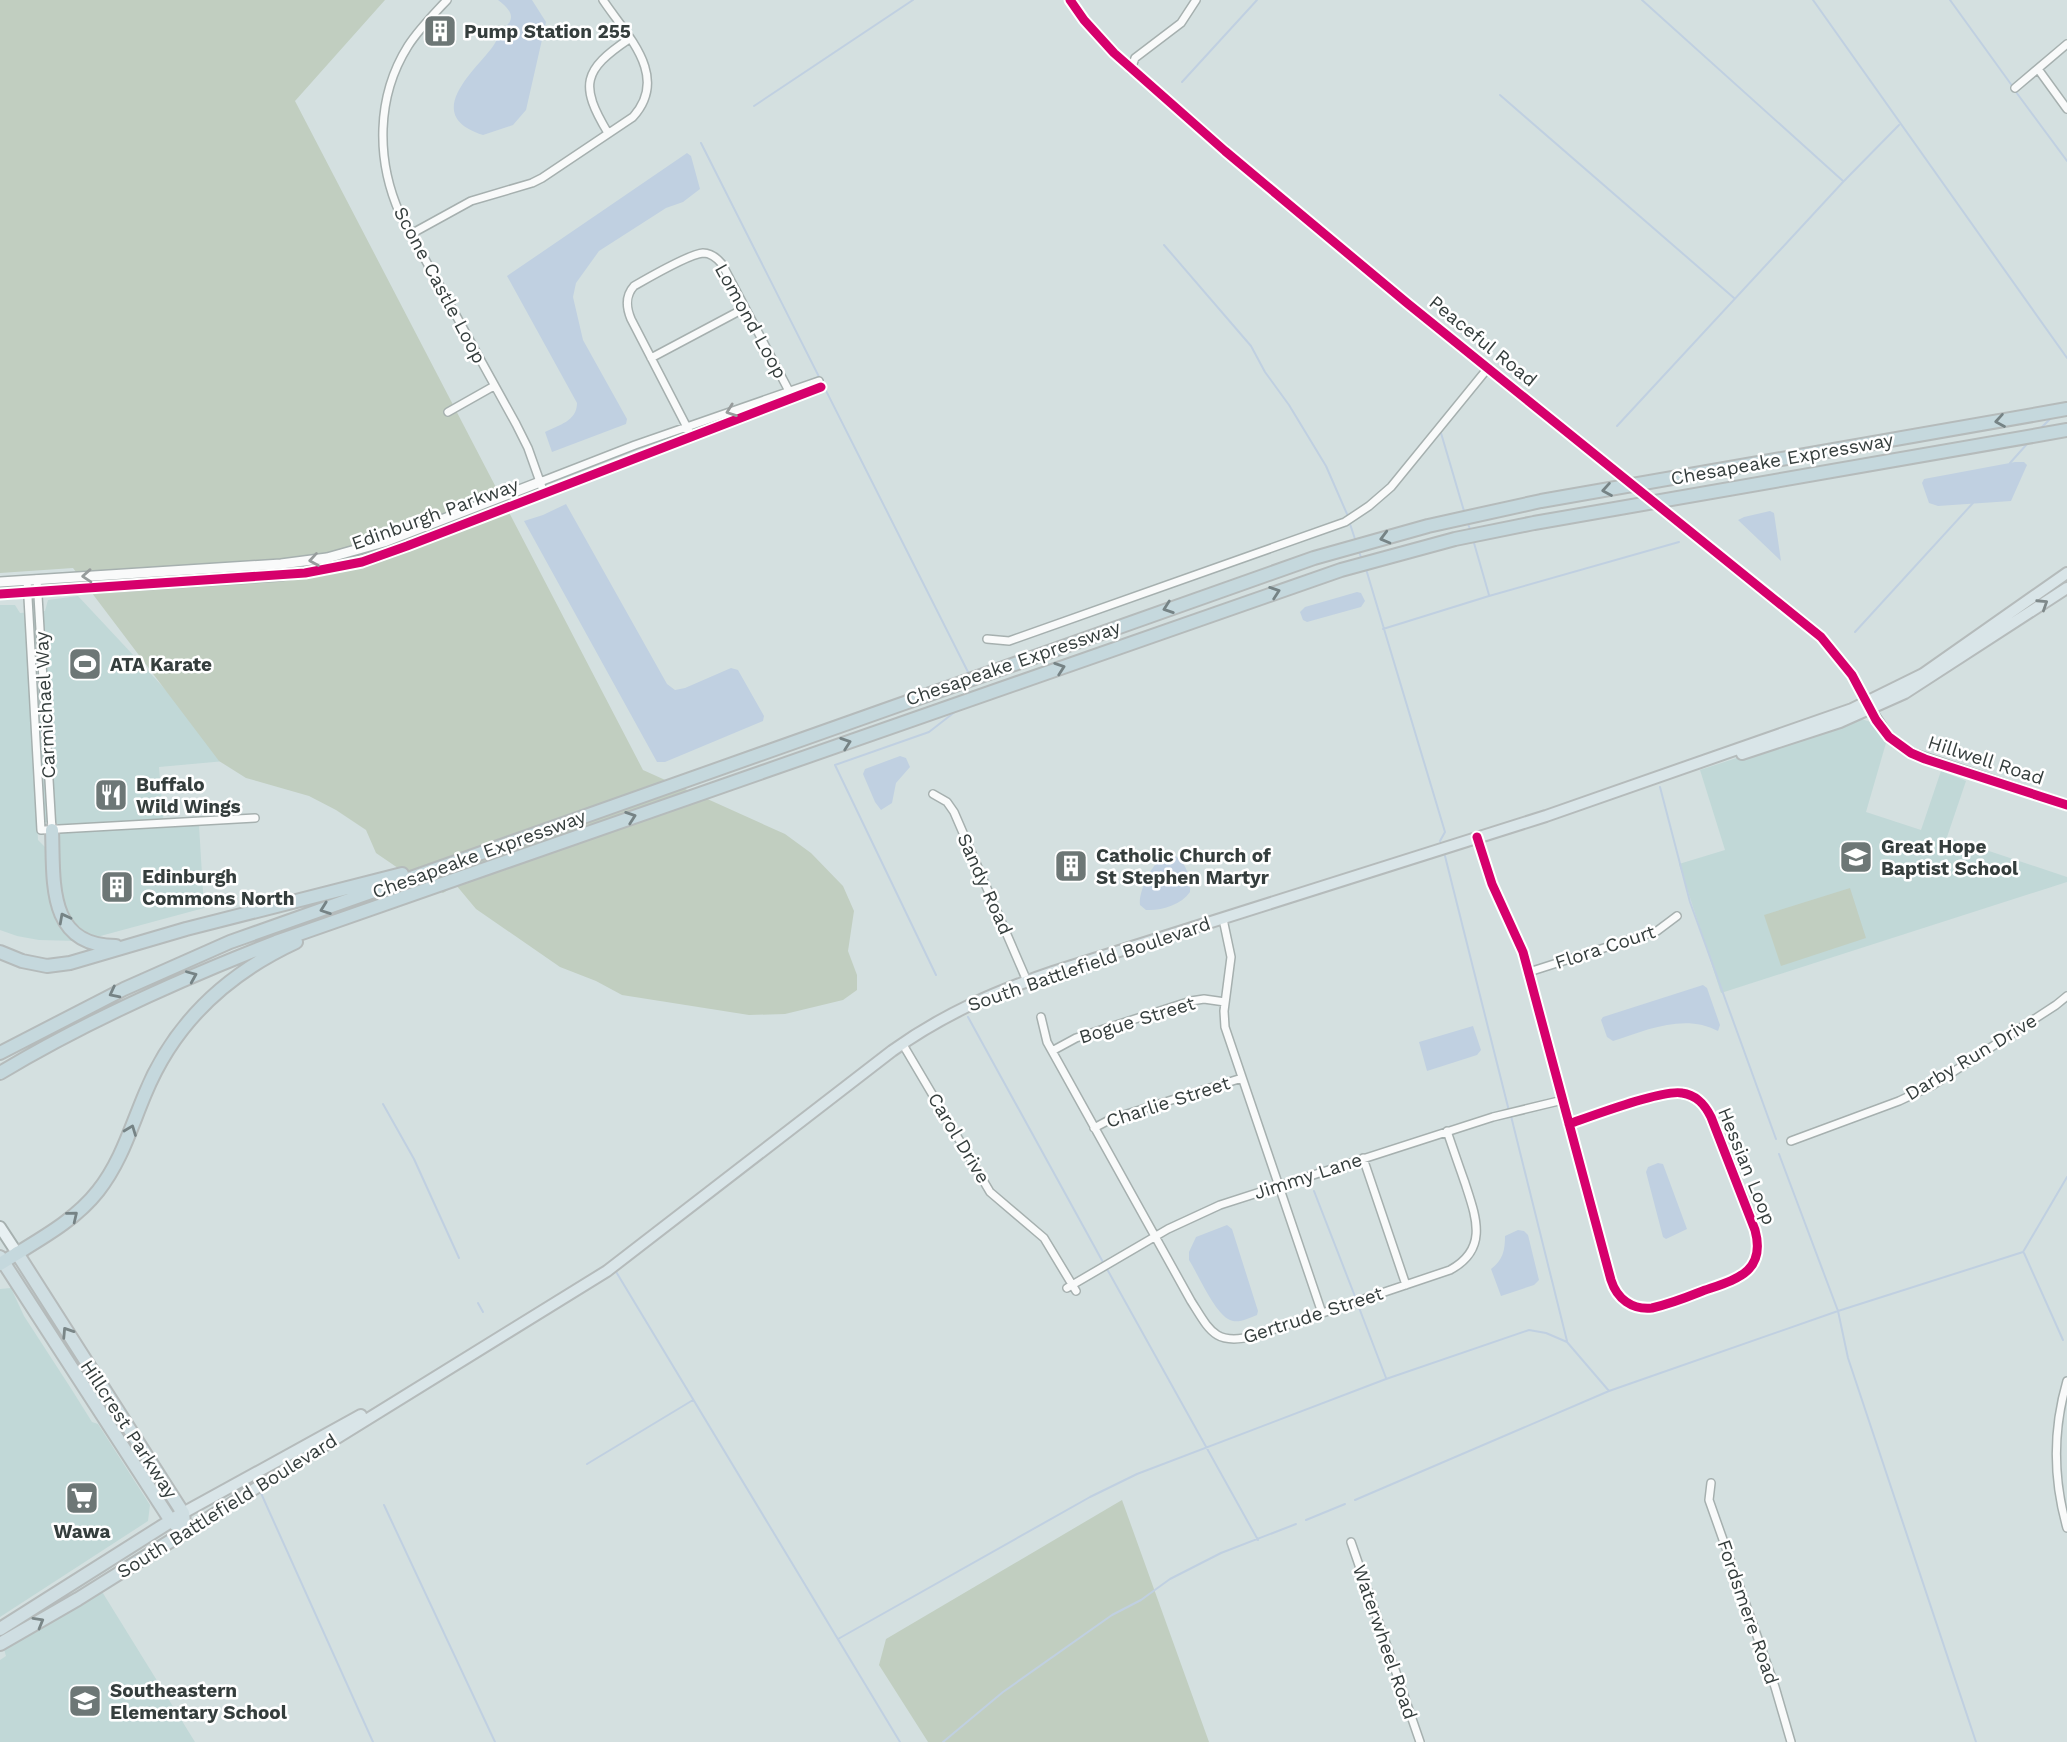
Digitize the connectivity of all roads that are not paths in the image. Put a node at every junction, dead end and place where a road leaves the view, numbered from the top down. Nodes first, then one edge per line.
1 (447, 0) edge
2 (603, 0) edge
3 (1070, 0) edge
4 (1196, 0) edge
5 (629, 39) junction
6 (2067, 44) edge
7 (2038, 69) junction
8 (1131, 70) junction
9 (2015, 88) dead end
10 (2067, 108) edge
11 (608, 133) junction
12 (411, 233) junction
13 (745, 308) junction
14 (651, 358) junction
15 (1488, 368) junction
16 (494, 386) junction
17 (789, 391) junction
18 (2067, 409) edge
19 (448, 412) dead end
20 (687, 427) junction
21 (2067, 430) edge
22 (692, 437) junction
23 (540, 482) junction
24 (544, 493) junction
25 (2067, 573) edge
26 (32, 580) junction
27 (0, 582) edge
28 (2067, 588) edge
29 (33, 591) junction
30 (0, 594) edge
31 (987, 639) dead end
32 (1869, 706) junction
33 (933, 794) dead end
34 (2067, 805) edge
35 (255, 817) dead end
36 (46, 830) junction
37 (1477, 837) junction
38 (481, 852) junction
39 (404, 897) junction
40 (1678, 916) dead end
41 (1223, 919) junction
42 (130, 946) junction
43 (0, 952) edge
44 (1529, 972) junction
45 (1027, 981) junction
46 (2067, 996) edge
47 (1225, 1002) junction
48 (1041, 1017) dead end
49 (902, 1043) junction
50 (1052, 1051) junction
51 (0, 1053) edge
52 (0, 1073) edge
53 (1242, 1078) junction
54 (1563, 1100) junction
55 (1569, 1124) junction
56 (1094, 1128) junction
57 (1447, 1131) junction
58 (1791, 1141) dead end
59 (1363, 1158) junction
60 (1278, 1185) junction
61 (0, 1227) edge
62 (1154, 1237) junction
63 (17, 1254) junction
64 (1, 1261) edge
65 (1406, 1285) junction
66 (1072, 1288) joint
67 (1322, 1313) junction
68 (453, 1366) junction
69 (2067, 1381) edge
70 (1711, 1483) dead end
71 (183, 1513) junction
72 (171, 1521) junction
73 (2067, 1528) edge
74 (185, 1532) junction
75 (1351, 1542) dead end
76 (0, 1629) edge
77 (0, 1644) edge
78 (1420, 1742) edge
79 (1791, 1742) edge

1 - 12 street, Scone Castle Loop
2 - 5 street
3 - 8 street, Peaceful Road
4 - 8 street
5 - 11 street
5 - 11 street
6 - 7 street
7 - 9 street
7 - 10 street
8 - 15 street, Peaceful Road
11 - 12 street
12 - 16 street, Scone Castle Loop
13 - 14 street
13 - 14 street, Lomond Loop
13 - 17 street, Lomond Loop
14 - 20 street, Lomond Loop
15 - 31 street
15 - 32 street, Peaceful Road, bridge
16 - 19 street
16 - 23 street, Scone Castle Loop
17 -> 20 street, Edinburgh Parkway
17 - 22 street, Edinburgh Parkway
18 -> 38 highway, Chesapeake Expressway
20 - 22 street, Lomond Loop
20 - 23 street, Edinburgh Parkway
39 -> 21 highway, Chesapeake Expressway
22 - 24 street, Edinburgh Parkway
23 - 24 street, Scone Castle Loop
23 -> 26 street, Edinburgh Parkway
24 - 29 street, Edinburgh Parkway
25 - 32 main road, South Battlefield Boulevard
26 - 27 street, Edinburgh Parkway
26 - 29 street, Carmichael Way
32 -> 28 main road, South Battlefield Boulevard
29 - 30 street, Edinburgh Parkway
29 - 36 street, Carmichael Way
32 - 34 street, Hillwell Road
32 - 37 main road, South Battlefield Boulevard
33 - 45 street, Sandy Road
35 - 36 street
42 -> 36 highway
37 - 41 main road, South Battlefield Boulevard
37 - 44 street, Hessian Loop
38 - 42 highway
38 -> 51 highway, Chesapeake Expressway
52 -> 39 highway, Chesapeake Expressway
63 -> 39 highway
40 - 44 street, Flora Court
41 - 45 main road, South Battlefield Boulevard
41 - 47 street
42 - 43 highway
44 - 54 street, Hessian Loop
45 - 49 main road, South Battlefield Boulevard
46 - 58 street, Darby Run Drive
47 - 50 street, Bogue Street
47 - 53 street
48 - 50 street, Gertrude Street
49 - 66 street, Carol Drive
49 - 68 main road, South Battlefield Boulevard
50 - 56 street, Gertrude Street
53 - 56 street, Charlie Street
53 - 60 street
54 - 55 street, Hessian Loop
54 - 57 street, Jimmy Lane
55 - 55 street, Hessian Loop
56 - 62 street, Gertrude Street
57 - 59 street, Jimmy Lane
57 - 65 street, Gertrude Street
59 - 60 street, Jimmy Lane
59 - 65 street
60 - 62 street, Jimmy Lane
60 - 67 street
61 - 63 main road, Hillcrest Parkway
62 - 66 street, Jimmy Lane
62 - 67 street, Gertrude Street
63 - 64 highway
71 -> 63 highway, Hillcrest Parkway
64 - 72 highway, Hillcrest Parkway
65 - 67 street, Gertrude Street
68 - 71 main road, South Battlefield Boulevard
68 - 74 main road, South Battlefield Boulevard
69 - 73 street
70 - 79 street, Fordsmere Road
71 - 72 highway, South Battlefield Boulevard
71 - 74 highway, Hillcrest Parkway
72 - 74 highway, Hillcrest Parkway
72 - 76 highway, South Battlefield Boulevard
77 -> 74 highway, South Battlefield Boulevard
75 - 78 street, Waterwheel Road

